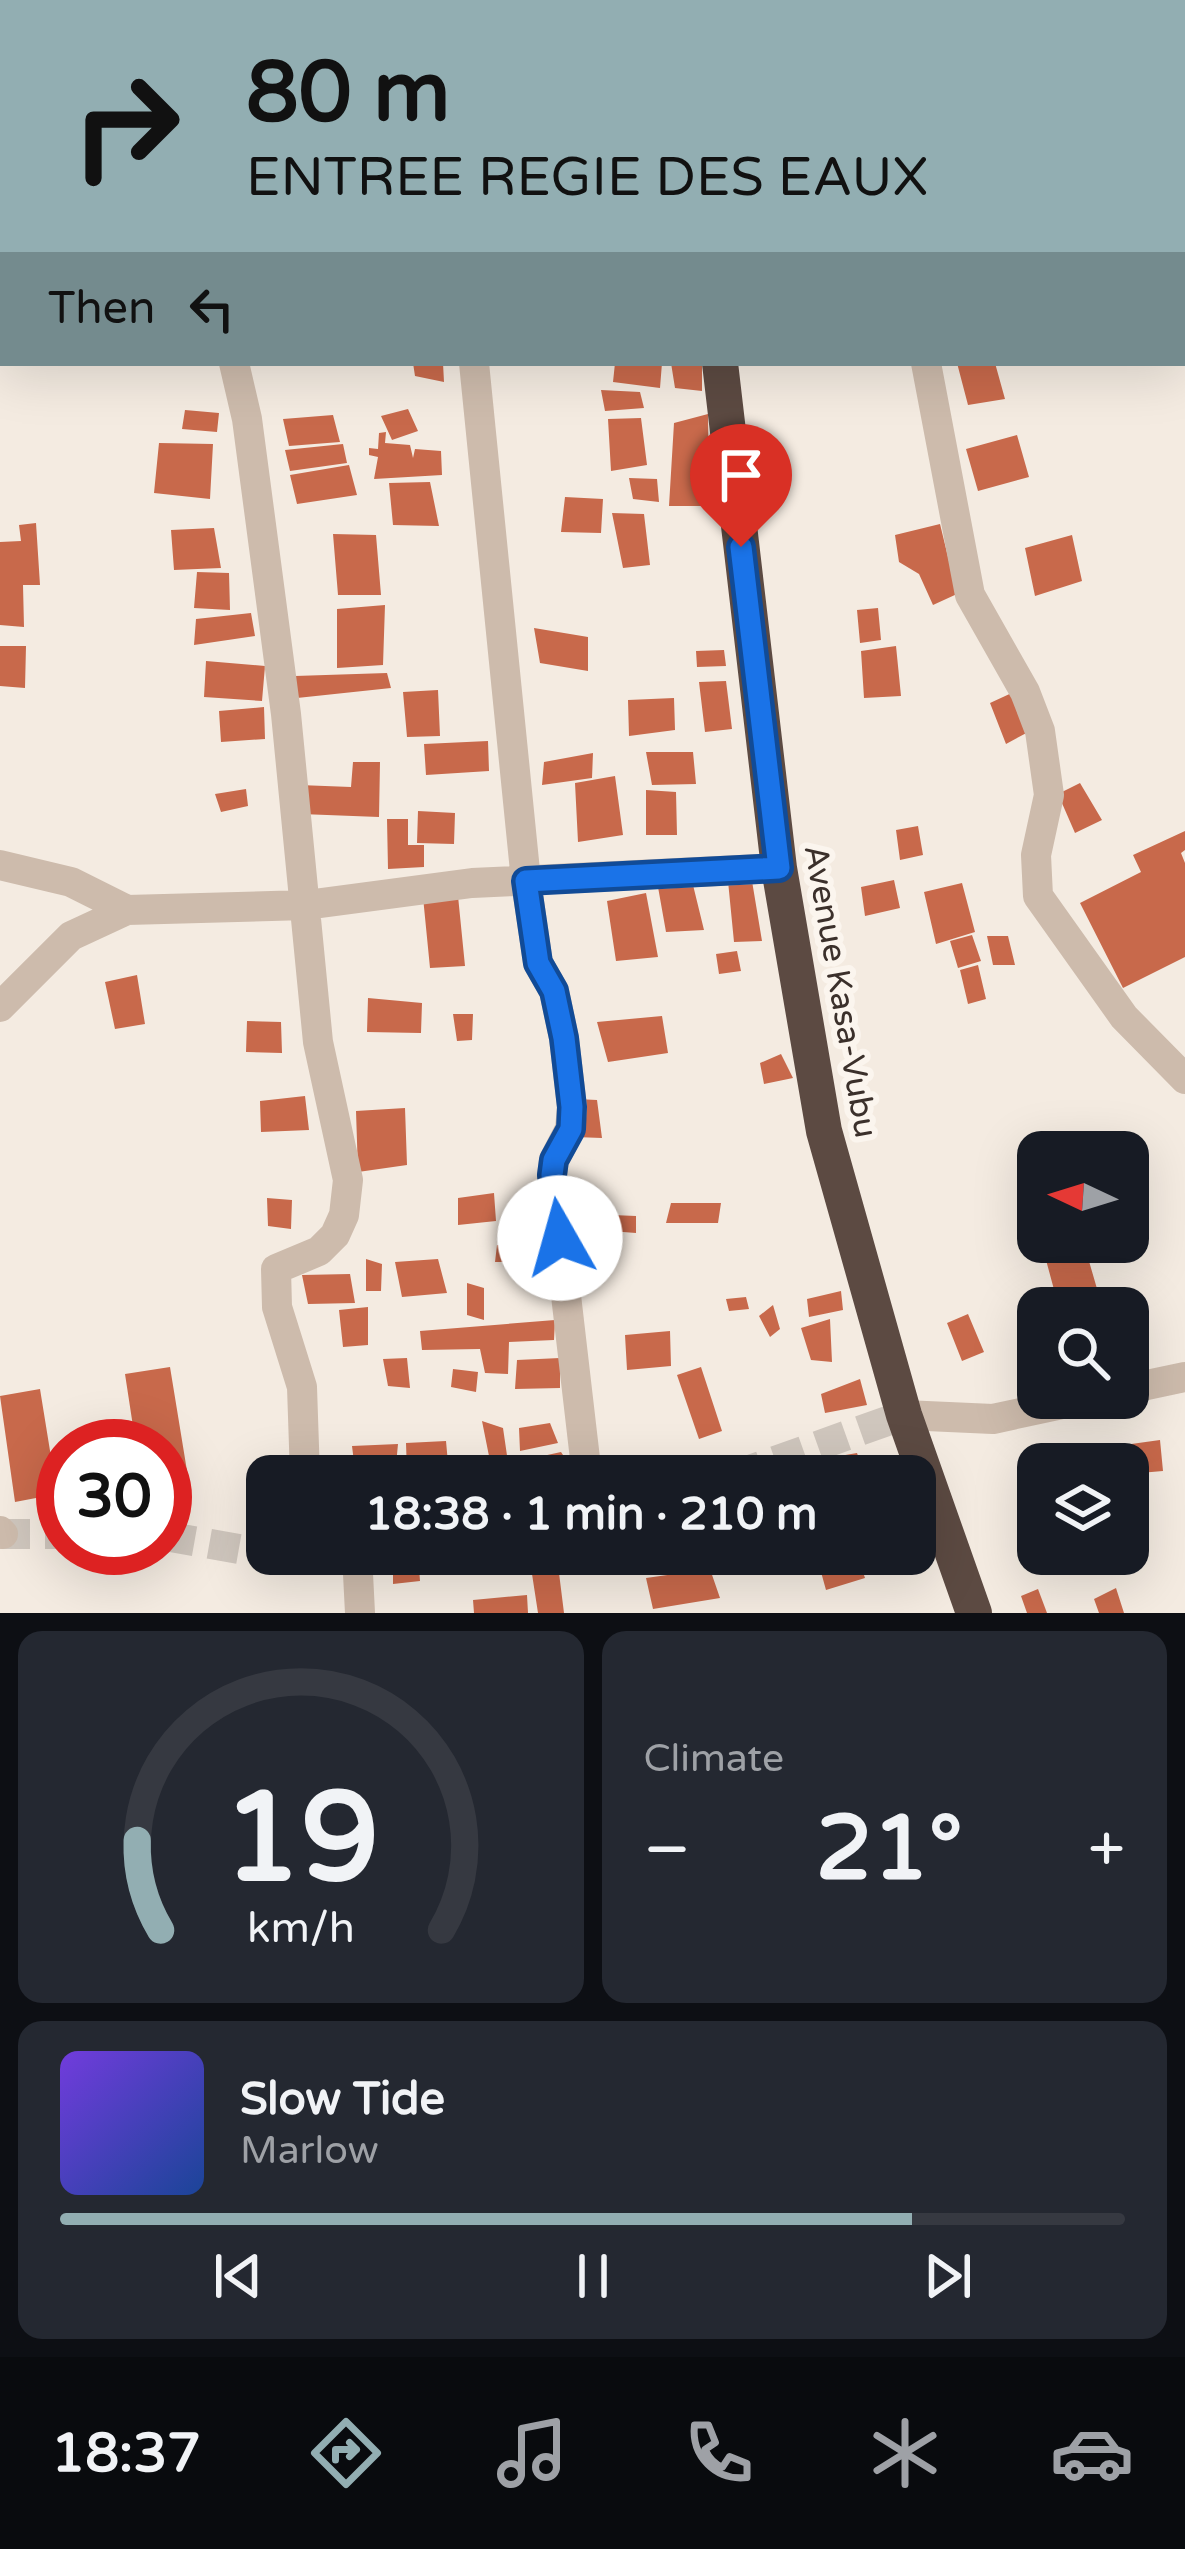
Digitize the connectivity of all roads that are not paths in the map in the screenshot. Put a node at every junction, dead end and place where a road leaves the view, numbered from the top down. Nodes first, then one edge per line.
1 (236, 366) edge
2 (474, 366) edge
3 (720, 366) edge
4 (927, 366) edge
5 (0, 865) edge
6 (779, 868) junction
7 (526, 881) junction
8 (306, 905) junction
9 (127, 910) junction
10 (0, 1007) edge
11 (1185, 1079) edge
12 (1185, 1377) edge
13 (1149, 1385) edge
14 (1017, 1414) edge
15 (904, 1415) junction
16 (304, 1455) edge
17 (585, 1455) edge
18 (358, 1575) edge
19 (360, 1613) edge
20 (974, 1613) edge

1 - 8 street
2 - 7 street
3 - 6 highway, Avenue Kasa-Vubu
4 - 11 street
5 - 9 street
6 - 7 street
6 - 15 highway, Avenue Kasa-Vubu
7 - 8 street
7 - 17 street
8 - 9 street
8 - 16 street
9 - 10 street
12 - 13 street
14 - 15 street
15 - 20 highway, Avenue Kasa-Vubu
18 - 19 street

